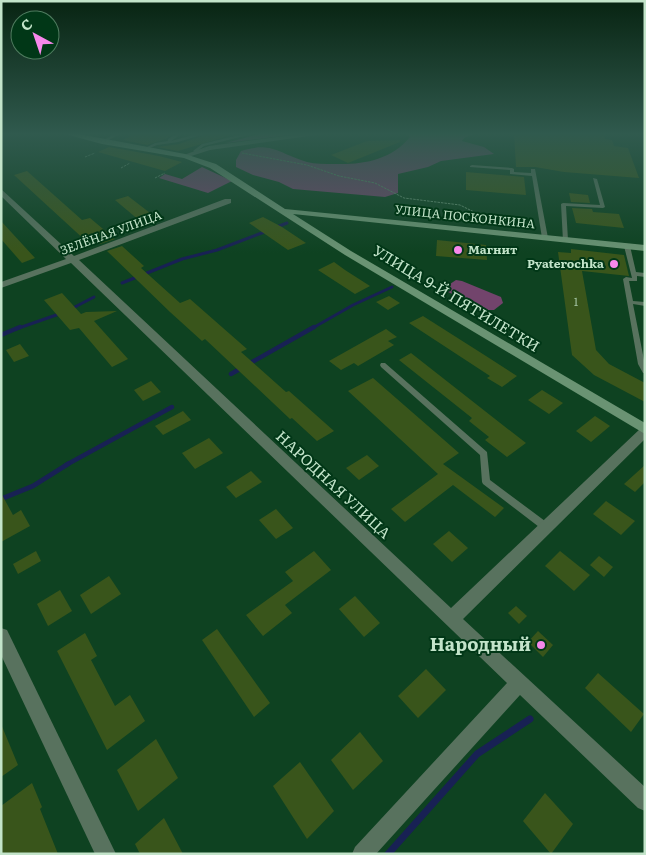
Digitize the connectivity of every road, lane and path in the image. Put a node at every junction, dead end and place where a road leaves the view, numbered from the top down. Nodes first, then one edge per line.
1 (165, 173) dead end
2 (224, 173) edge
3 (331, 173) edge
4 (534, 173) edge
5 (155, 178) dead end
6 (595, 179) dead end
7 (1, 191) edge
8 (228, 201) dead end
9 (283, 211) junction
10 (543, 226) junction
11 (545, 238) junction
12 (566, 240) junction
13 (627, 246) junction
14 (645, 248) edge
15 (72, 261) junction
16 (634, 274) junction
17 (645, 275) edge
18 (1, 285) edge
19 (630, 302) junction
20 (645, 304) edge
21 (384, 365) dead end
22 (645, 371) edge
23 (645, 430) edge
24 (546, 527) junction
25 (452, 618) junction
26 (1, 636) edge
27 (520, 682) junction
28 (645, 801) edge
29 (106, 854) edge
30 (362, 854) edge

1 - 5 path
2 - 9 street, УЛИЦА 9-Й ПЯТИЛЕТКИ
3 - 10 path
4 - 10 lane
6 - 12 lane
7 - 15 street, НАРОДНАЯ УЛИЦА
8 - 15 street, ЗЕЛЁНАЯ УЛИЦА
9 - 11 street, УЛИЦА ПОСКОНКИНА
9 - 23 street, УЛИЦА 9-Й ПЯТИЛЕТКИ
10 - 11 lane
11 - 12 street, УЛИЦА ПОСКОНКИНА
12 - 13 street, УЛИЦА ПОСКОНКИНА
13 - 14 street, УЛИЦА ПОСКОНКИНА
13 - 16 lane
15 - 18 street, ЗЕЛЁНАЯ УЛИЦА
15 - 25 street, НАРОДНАЯ УЛИЦА
16 - 17 lane
16 - 19 lane
19 - 20 lane
19 - 22 lane
21 - 24 lane
23 - 24 street
24 - 25 street
25 - 27 street, НАРОДНАЯ УЛИЦА
26 - 29 street
27 - 28 street, НАРОДНАЯ УЛИЦА
27 - 30 street

